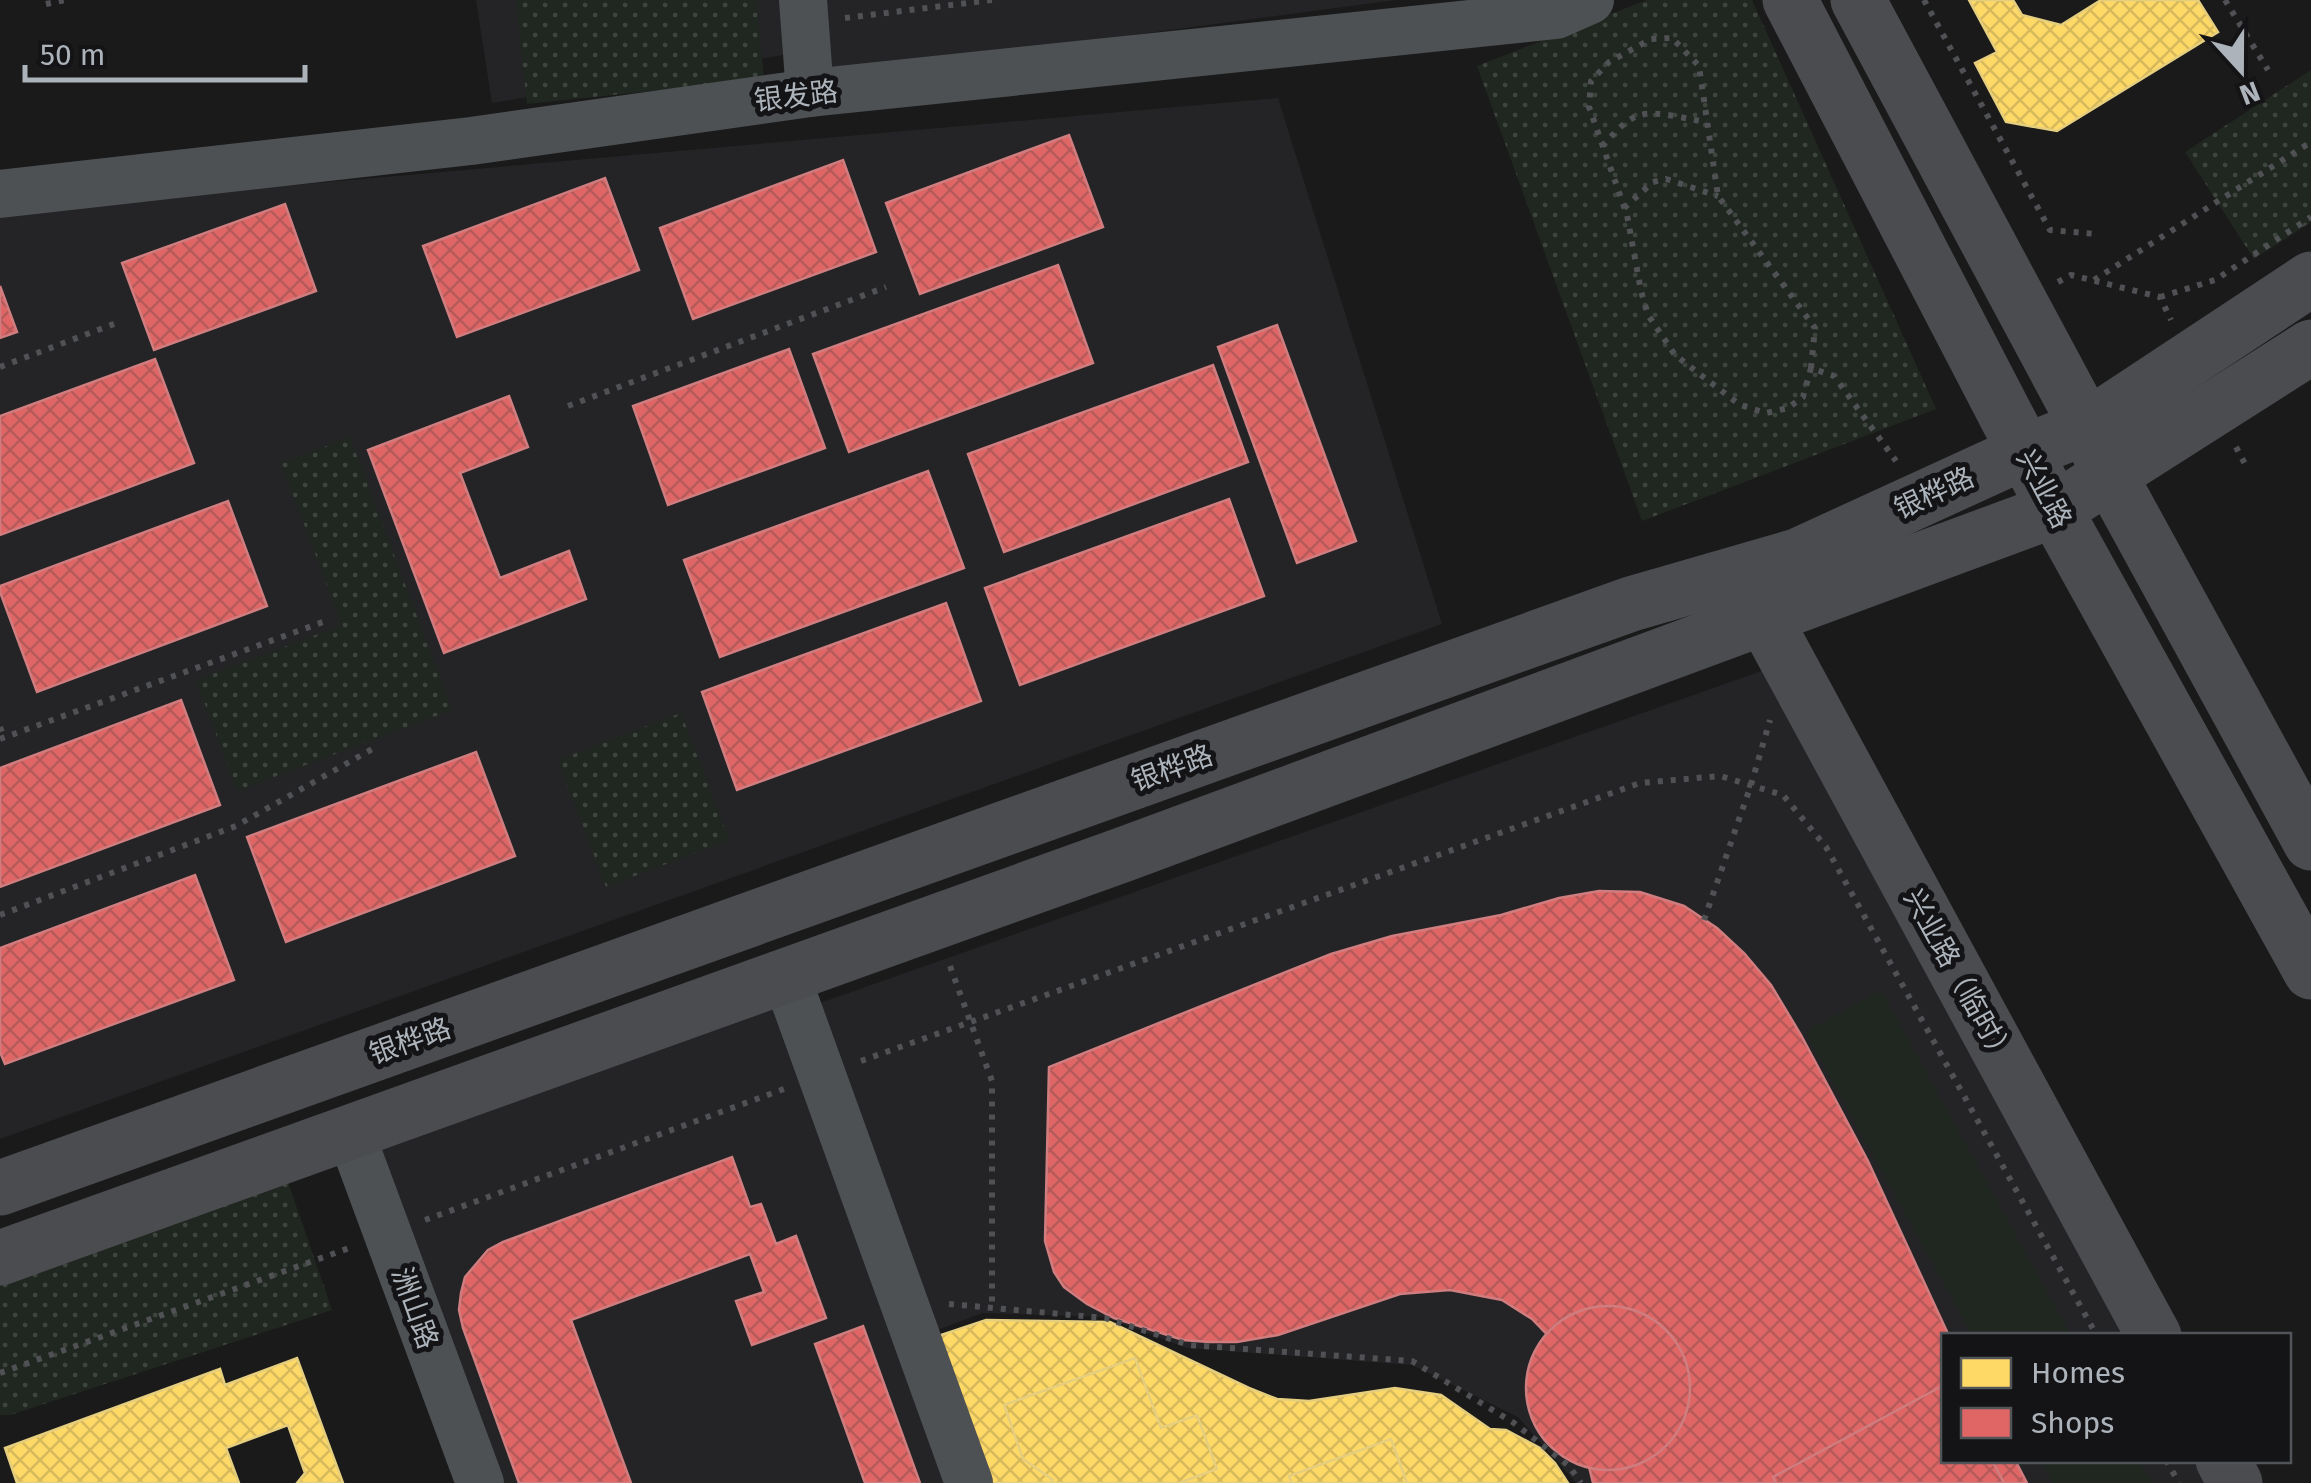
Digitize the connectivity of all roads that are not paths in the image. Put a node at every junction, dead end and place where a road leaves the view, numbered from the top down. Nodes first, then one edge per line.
1 (1590, 0) edge
2 (1790, 0) edge
3 (1858, 0) edge
4 (804, 11) edge
5 (810, 93) junction
6 (0, 194) edge
7 (2311, 279) edge
8 (2311, 347) edge
9 (2086, 427) junction
10 (2024, 452) junction
11 (2110, 476) junction
12 (2056, 510) junction
13 (1764, 618) junction
14 (2311, 843) edge
15 (2311, 972) edge
16 (786, 976) junction
17 (350, 1132) junction
18 (0, 1188) edge
19 (0, 1258) edge
20 (2152, 1333) edge
21 (480, 1483) edge
22 (969, 1483) edge

1 - 5 street, 银发路
2 - 10 main road, 兴业路
3 - 9 main road
4 - 5 street
5 - 6 street, 银发路
7 - 9 main road, 银桦路
8 - 11 main road, 银桦路
9 - 10 main road, 银桦路
9 - 11 main road
10 - 12 main road, 兴业路
10 - 18 main road, 银桦路
11 - 12 main road, 银桦路
11 - 14 main road
12 - 13 main road, 银桦路
12 - 15 main road, 兴业路
13 - 16 main road, 银桦路
13 - 20 main road, 兴业路（临时）
16 - 17 main road, 银桦路
16 - 22 street
17 - 19 main road, 银桦路
17 - 21 street, 洲山路

